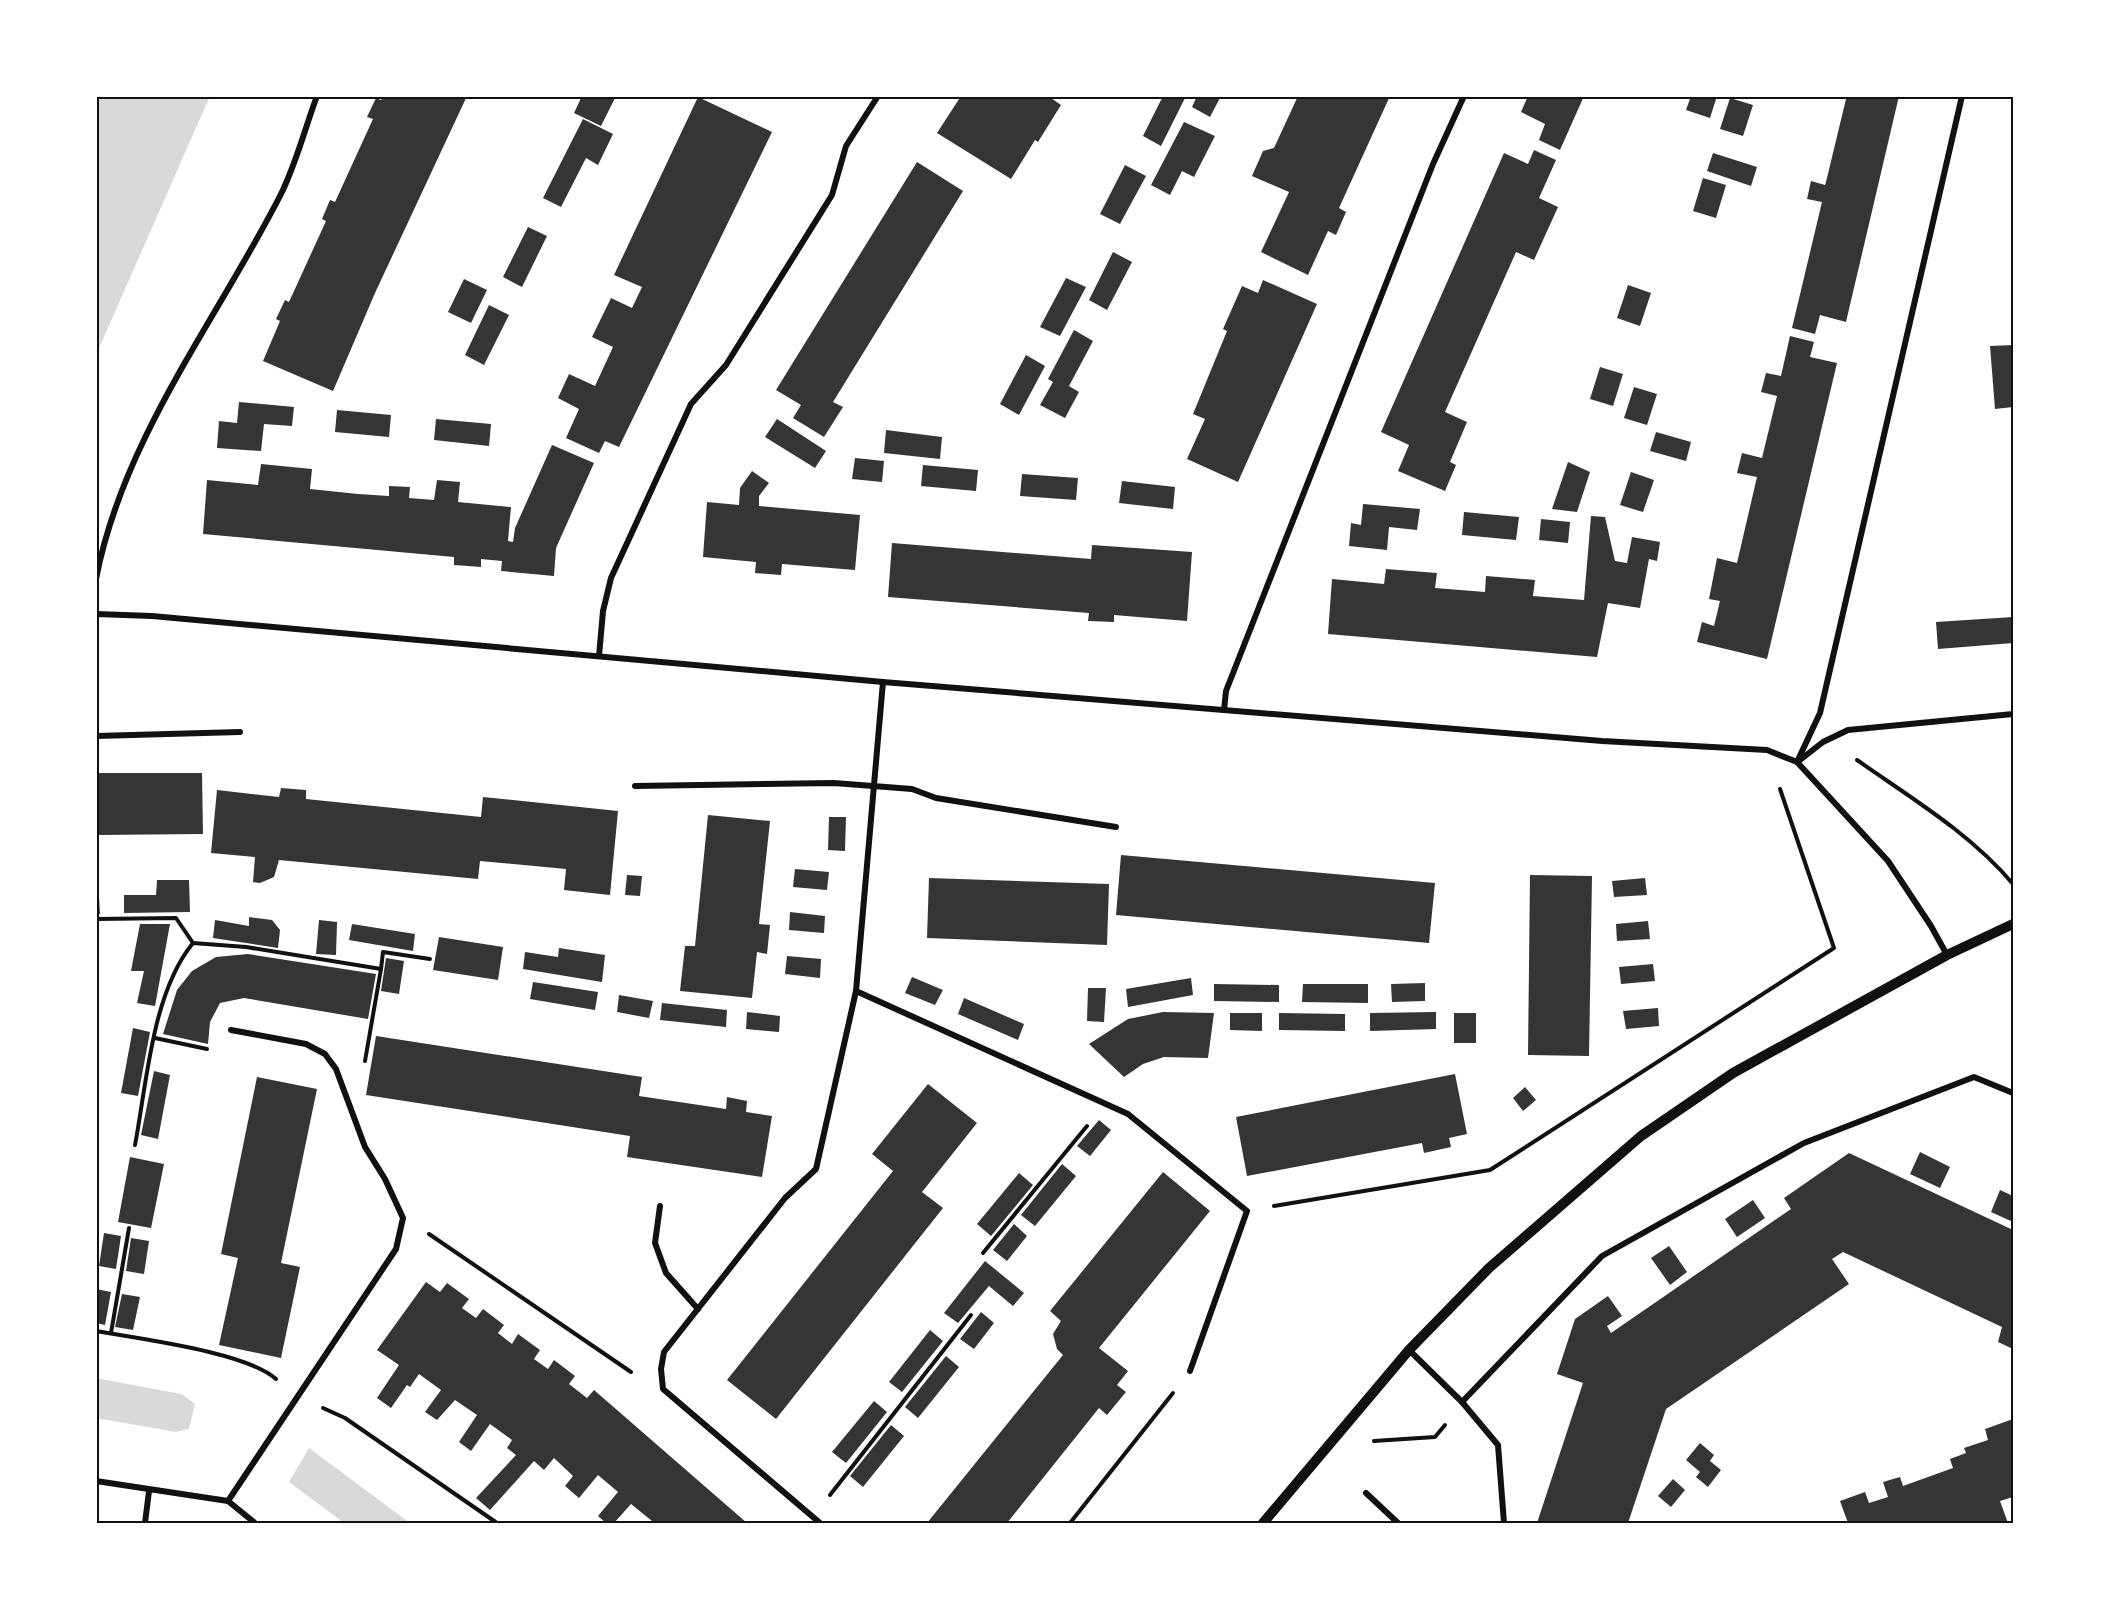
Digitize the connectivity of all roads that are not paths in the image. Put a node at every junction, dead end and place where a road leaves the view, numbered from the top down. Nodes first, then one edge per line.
1 (317, 96) edge
2 (878, 96) edge
3 (1464, 96) edge
4 (1962, 96) edge
5 (96, 579) edge
6 (96, 614) edge
7 (599, 656) junction
8 (883, 682) junction
9 (1224, 710) junction
10 (2013, 714) edge
11 (240, 732) dead end
12 (96, 736) edge
13 (1797, 762) junction
14 (635, 786) dead end
15 (875, 786) junction
16 (1116, 827) dead end
17 (2013, 924) edge
18 (1947, 955) junction
19 (856, 991) junction
20 (231, 1030) road end
21 (2013, 1093) edge
22 (660, 1206) dead end
23 (698, 1309) junction
24 (1409, 1350) junction
25 (1190, 1371) road end
26 (1462, 1402) junction
27 (96, 1481) edge
28 (149, 1491) junction
29 (1366, 1493) dead end
30 (228, 1501) junction
31 (145, 1523) edge
32 (255, 1523) edge
33 (820, 1523) edge
34 (1263, 1523) edge
35 (1398, 1523) edge
36 (1504, 1523) edge

1 - 5 street
2 - 7 street
3 - 9 street
4 - 13 street
6 - 7 street
7 - 8 street
8 - 9 street
8 - 15 street
9 - 13 street
10 - 13 street
11 - 12 street
13 - 18 street
14 - 15 street
15 - 16 street
15 - 19 street
17 - 18 street
18 - 24 street
19 - 23 street
19 - 25 street
20 - 30 street
21 - 26 street
22 - 23 street
23 - 33 street
24 - 26 street
24 - 34 street
26 - 36 street
27 - 28 street
28 - 30 street
28 - 31 street
29 - 35 street
30 - 32 street

